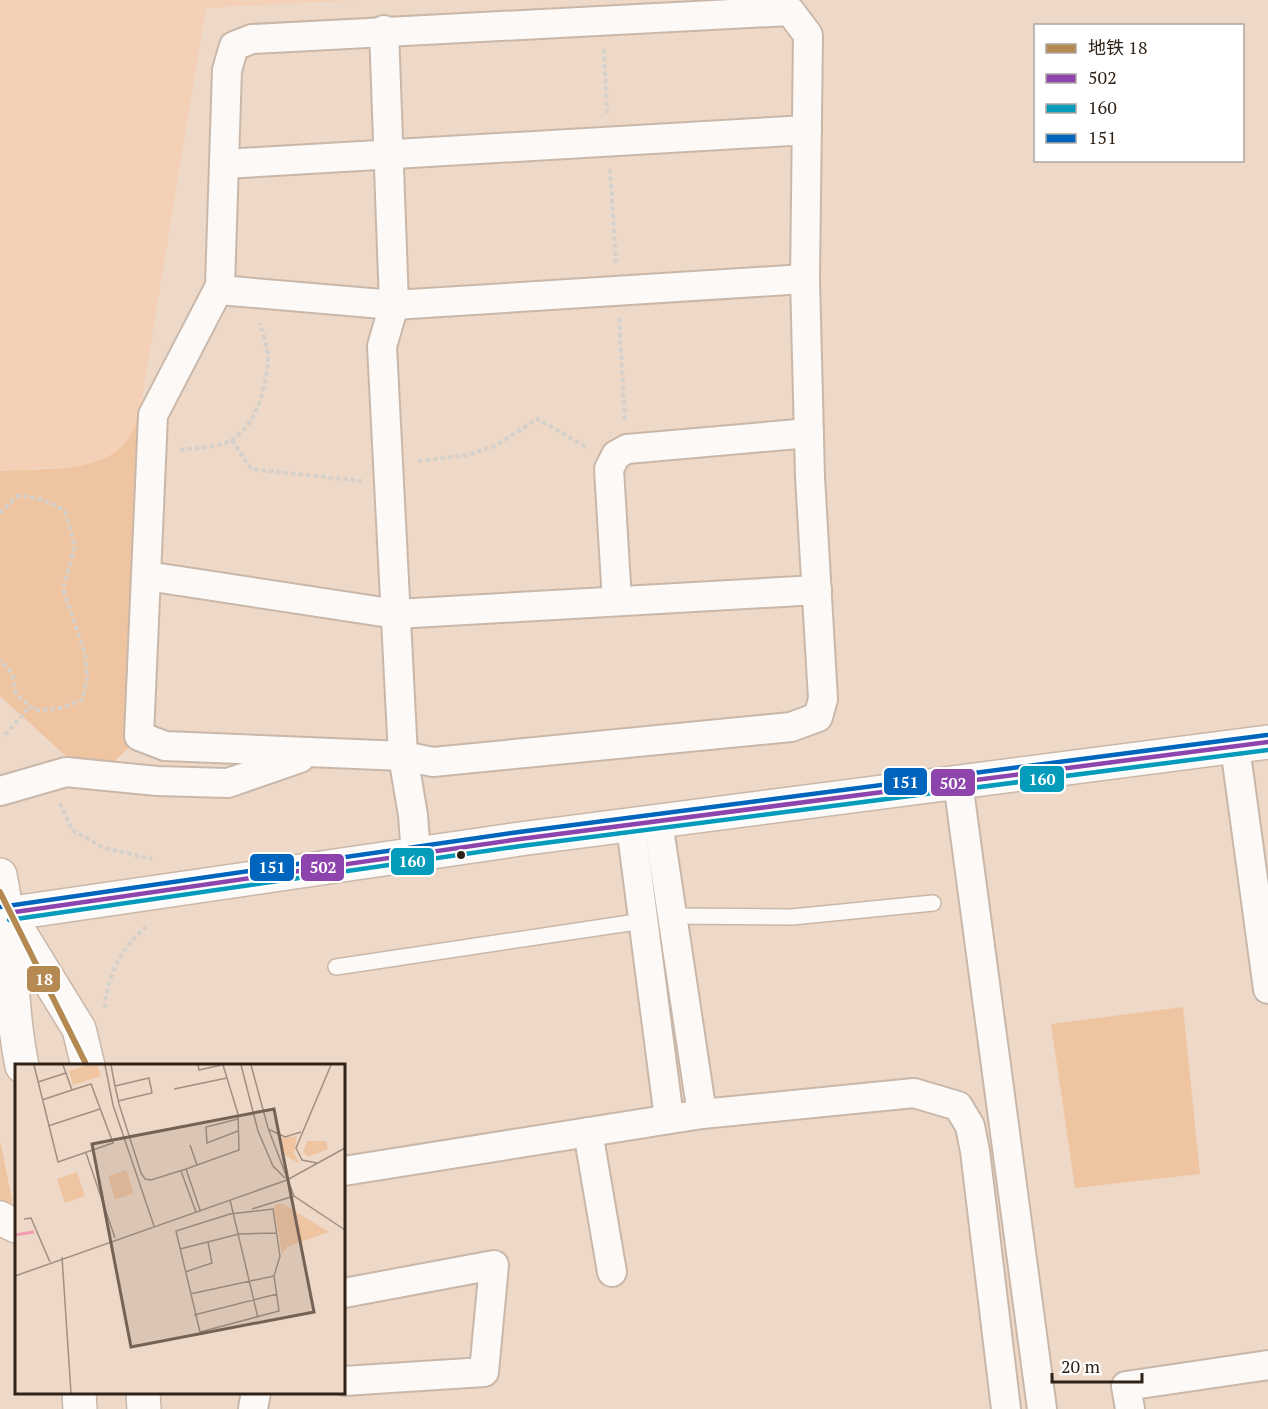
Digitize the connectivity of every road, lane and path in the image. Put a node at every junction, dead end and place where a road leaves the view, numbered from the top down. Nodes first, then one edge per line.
1 (603, 19) junction
2 (384, 30) junction
3 (807, 130) junction
4 (609, 141) junction
5 (388, 154) junction
6 (224, 164) junction
7 (806, 279) junction
8 (219, 290) junction
9 (617, 291) junction
10 (253, 293) junction
11 (394, 304) junction
12 (809, 433) junction
13 (232, 440) junction
14 (153, 454) junction
15 (620, 455) junction
16 (389, 477) junction
17 (0, 513) edge
18 (147, 576) junction
19 (817, 590) junction
20 (617, 601) junction
21 (396, 614) junction
22 (0, 660) edge
23 (30, 706) junction
24 (5, 735) dead end
25 (1268, 742) edge
26 (1235, 747) junction
27 (313, 753) junction
28 (403, 756) junction
29 (958, 782) junction
30 (0, 791) edge
31 (644, 824) junction
32 (416, 855) junction
33 (0, 875) edge
34 (933, 903) dead end
35 (4, 914) edge
36 (672, 916) junction
37 (643, 921) junction
38 (336, 967) dead end
39 (1268, 989) edge
40 (22, 1064) edge
41 (88, 1064) edge
42 (702, 1114) junction
43 (669, 1118) junction
44 (588, 1132) junction
45 (345, 1171) edge
46 (0, 1218) edge
47 (15, 1226) edge
48 (612, 1272) dead end
49 (345, 1293) edge
50 (1268, 1365) edge
51 (345, 1382) edge
52 (79, 1394) edge
53 (143, 1394) edge
54 (256, 1394) edge
55 (80, 1409) edge
56 (144, 1409) edge
57 (253, 1409) edge
58 (1006, 1409) edge
59 (1042, 1409) edge
60 (1130, 1409) edge

1 - 2 street
1 - 3 street
1 - 4 path
2 - 5 street
2 - 6 street
3 - 4 street
3 - 7 street
4 - 5 street
4 - 9 path
5 - 6 street
5 - 11 street
6 - 8 street
7 - 9 street
7 - 12 street
8 - 10 street
8 - 14 street
9 - 11 street
9 - 15 path
10 - 11 street
10 - 13 path
11 - 16 street
12 - 15 street
12 - 19 street
13 - 14 path
13 - 16 path
14 - 18 street
15 - 16 path
15 - 20 street
16 - 21 street
17 - 23 path
18 - 21 street
18 - 27 street
19 - 20 street
19 - 28 street
20 - 21 street
21 - 28 street
22 - 23 path
23 - 24 path
25 - 26 street
26 - 29 street
26 - 39 street
27 - 28 street
27 - 30 street
28 - 32 street
29 - 31 street
29 - 59 street
31 - 32 street
31 - 36 street
31 - 37 street
32 - 35 street
33 - 35 street
34 - 36 lane
35 - 40 street
35 - 41 street
36 - 42 street
37 - 38 lane
37 - 43 street
42 - 43 street
42 - 58 street
43 - 44 street
44 - 45 street
44 - 48 street
46 - 47 street
49 - 51 street
50 - 60 street
52 - 55 street
53 - 56 street
54 - 57 street

